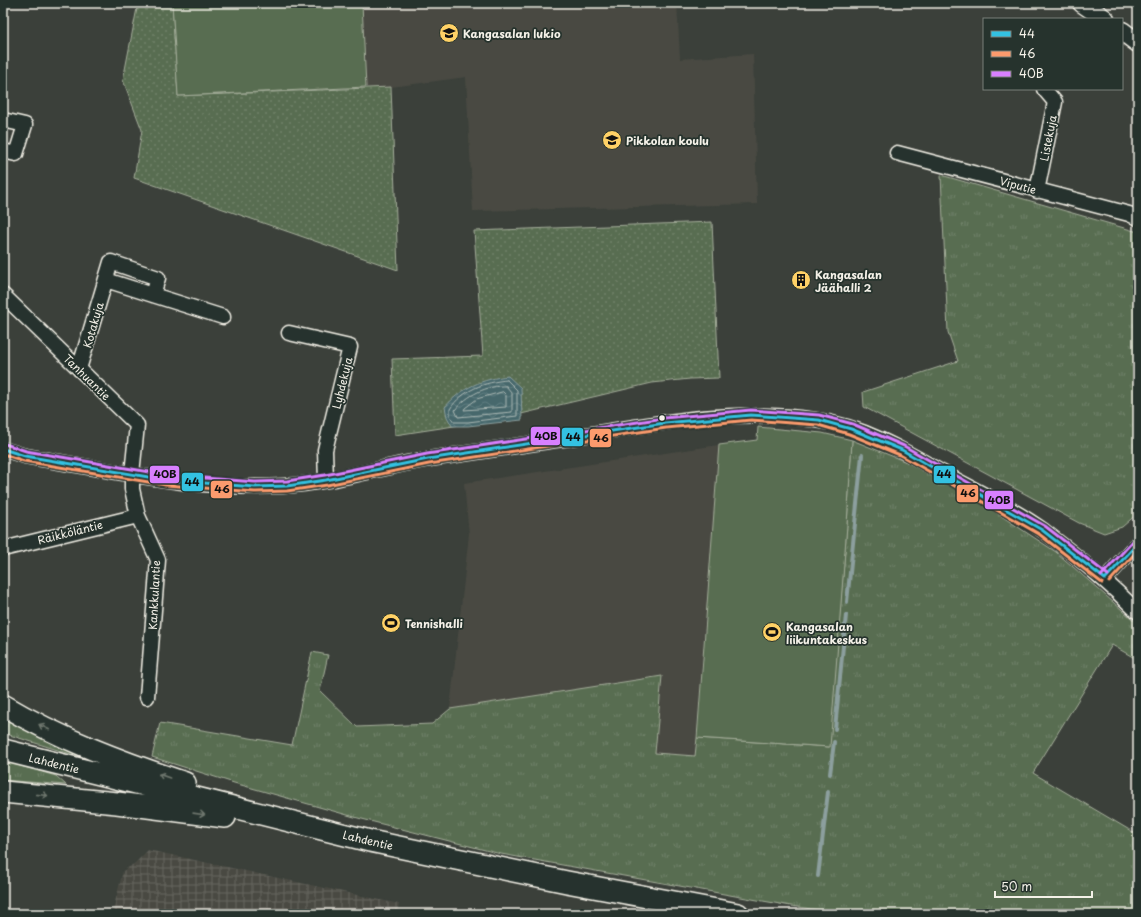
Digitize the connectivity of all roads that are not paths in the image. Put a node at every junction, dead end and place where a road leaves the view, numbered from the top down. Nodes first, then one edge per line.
1 (1082, 3) edge
2 (1104, 18) edge
3 (1123, 32) edge
4 (1138, 43) edge
5 (1045, 90) edge
6 (3, 120) edge
7 (3, 151) edge
8 (897, 153) dead end
9 (1037, 191) junction
10 (1138, 218) edge
11 (3, 295) edge
12 (223, 317) dead end
13 (289, 333) dead end
14 (79, 369) junction
15 (3, 449) edge
16 (132, 474) junction
17 (326, 480) junction
18 (138, 516) junction
19 (1138, 543) edge
20 (3, 549) edge
21 (1105, 578) junction
22 (1138, 612) edge
23 (147, 697) dead end
24 (3, 705) edge
25 (3, 750) edge
26 (3, 792) edge
27 (334, 832) junction
28 (738, 914) edge

1 - 2 main road
3 - 4 main road
5 - 9 street, Listekuja
6 - 7 street
8 - 9 street, Viputie
9 - 10 street, Viputie
11 - 14 street, Tanhuantie
12 - 14 street, Kotakuja
13 - 17 street, Lyhdekuja
14 - 16 street, Tanhuantie
15 - 16 street
16 - 17 street
16 - 18 street, Kankkulantie
17 - 21 street
18 - 20 street, Räikköläntie
18 - 23 street, Kankkulantie
19 - 21 street
21 - 22 street
27 -> 24 highway
25 - 27 highway, Lahdentie
26 -> 27 highway
27 - 28 highway, Lahdentie

